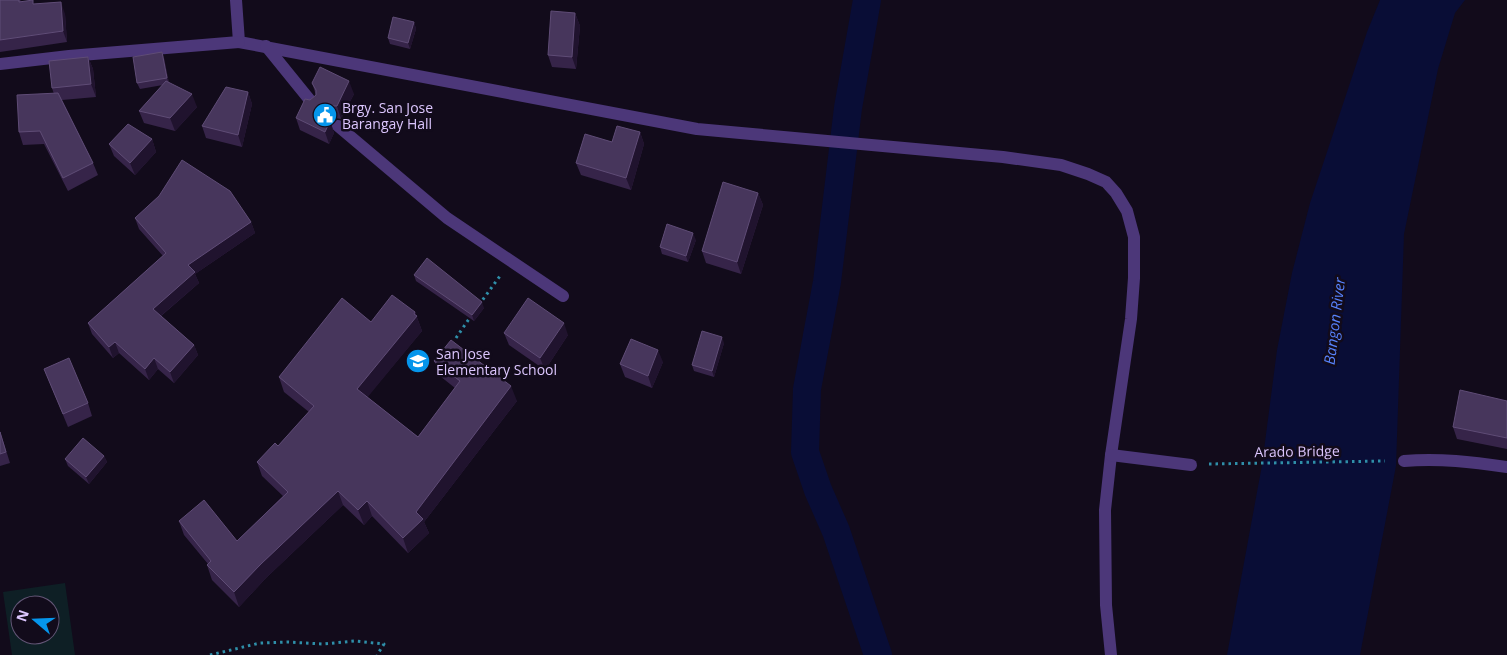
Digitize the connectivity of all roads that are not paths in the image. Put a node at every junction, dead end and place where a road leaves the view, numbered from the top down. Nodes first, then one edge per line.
1 (236, 0) edge
2 (239, 42) junction
3 (266, 46) junction
4 (0, 64) edge
5 (313, 104) edge
6 (338, 126) dead end
7 (563, 296) dead end
8 (1111, 455) junction
9 (1404, 461) road end
10 (1191, 465) road end
11 (1507, 467) edge
12 (1111, 655) edge

1 - 2 street
2 - 3 street
2 - 4 street
3 - 5 street
3 - 8 street
6 - 7 street
8 - 10 street
8 - 12 street
9 - 11 street

